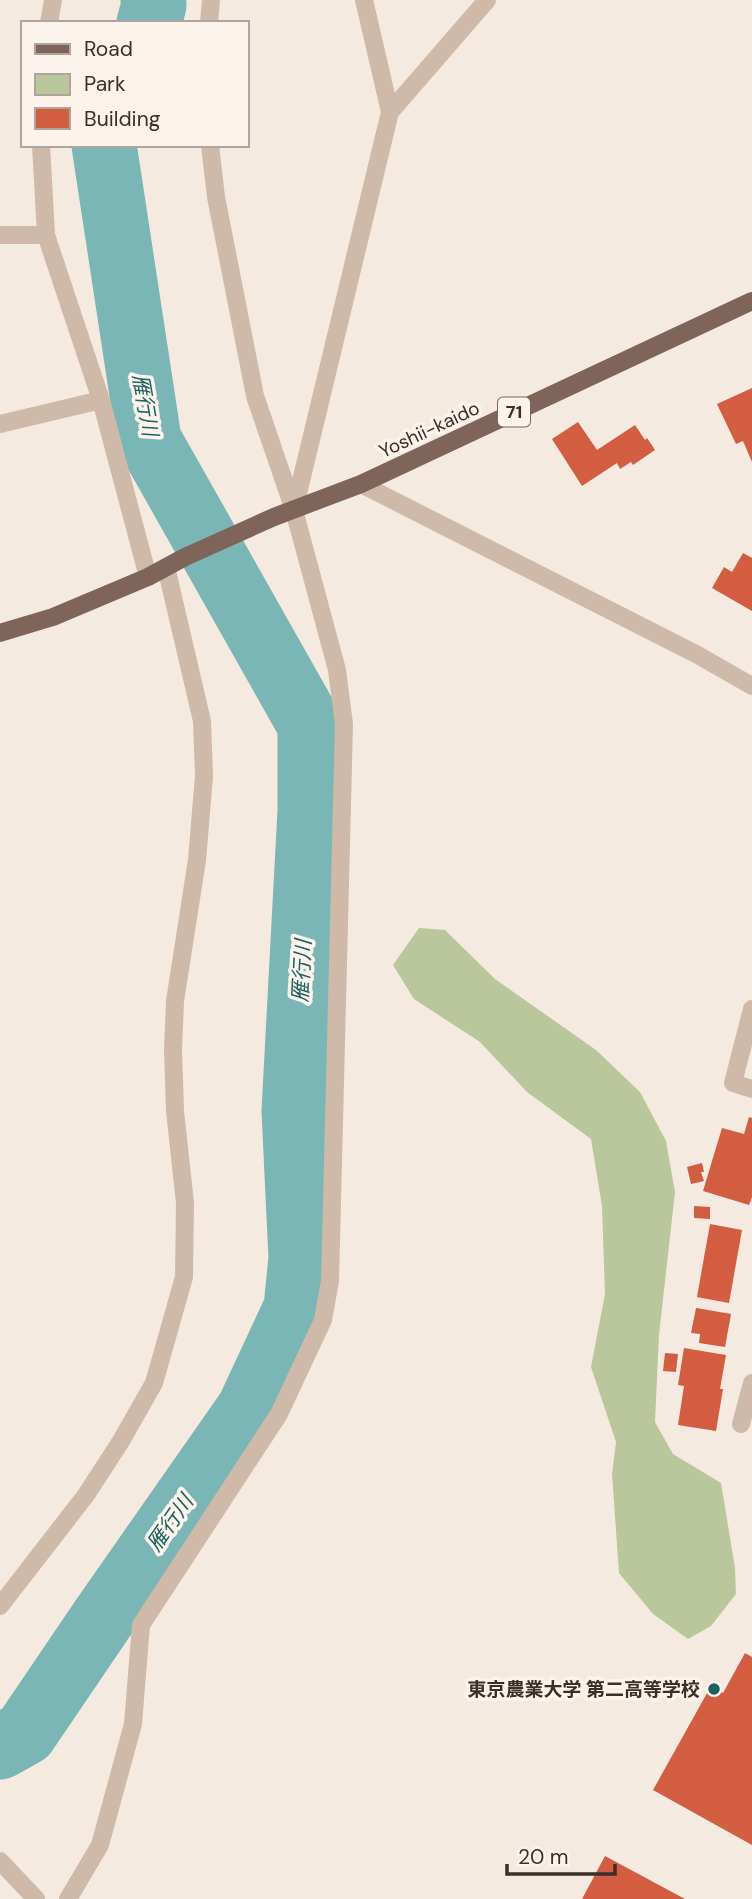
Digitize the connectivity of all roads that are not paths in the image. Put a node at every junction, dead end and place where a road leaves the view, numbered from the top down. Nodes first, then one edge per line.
1 (53, 0) edge
2 (211, 0) edge
3 (364, 0) edge
4 (487, 0) edge
5 (49, 21) edge
6 (209, 21) edge
7 (390, 112) junction
8 (41, 147) edge
9 (210, 147) edge
10 (0, 234) edge
11 (46, 235) junction
12 (752, 301) edge
13 (101, 400) junction
14 (0, 424) edge
15 (361, 484) junction
16 (294, 510) junction
17 (166, 567) junction
18 (148, 577) junction
19 (0, 633) edge
20 (752, 686) edge
21 (752, 1009) edge
22 (752, 1088) edge
23 (752, 1383) edge
24 (741, 1424) dead end
25 (0, 1606) edge
26 (0, 1861) edge
27 (36, 1899) edge
28 (68, 1899) edge

1 - 5 street
2 - 6 street
3 - 7 street
4 - 7 street
7 - 16 street
8 - 11 street
9 - 16 street
10 - 11 street
11 - 13 street
12 - 15 main road, Yoshii-kaido / 71
13 - 14 street
13 - 18 street
15 - 16 main road, Yoshii-kaido / 71
15 - 20 street
16 - 17 main road, Yoshii-kaido / 71
16 - 28 street
17 - 18 main road, 71
17 - 25 street
18 - 19 main road, 71
21 - 22 street
23 - 24 street
26 - 27 street

